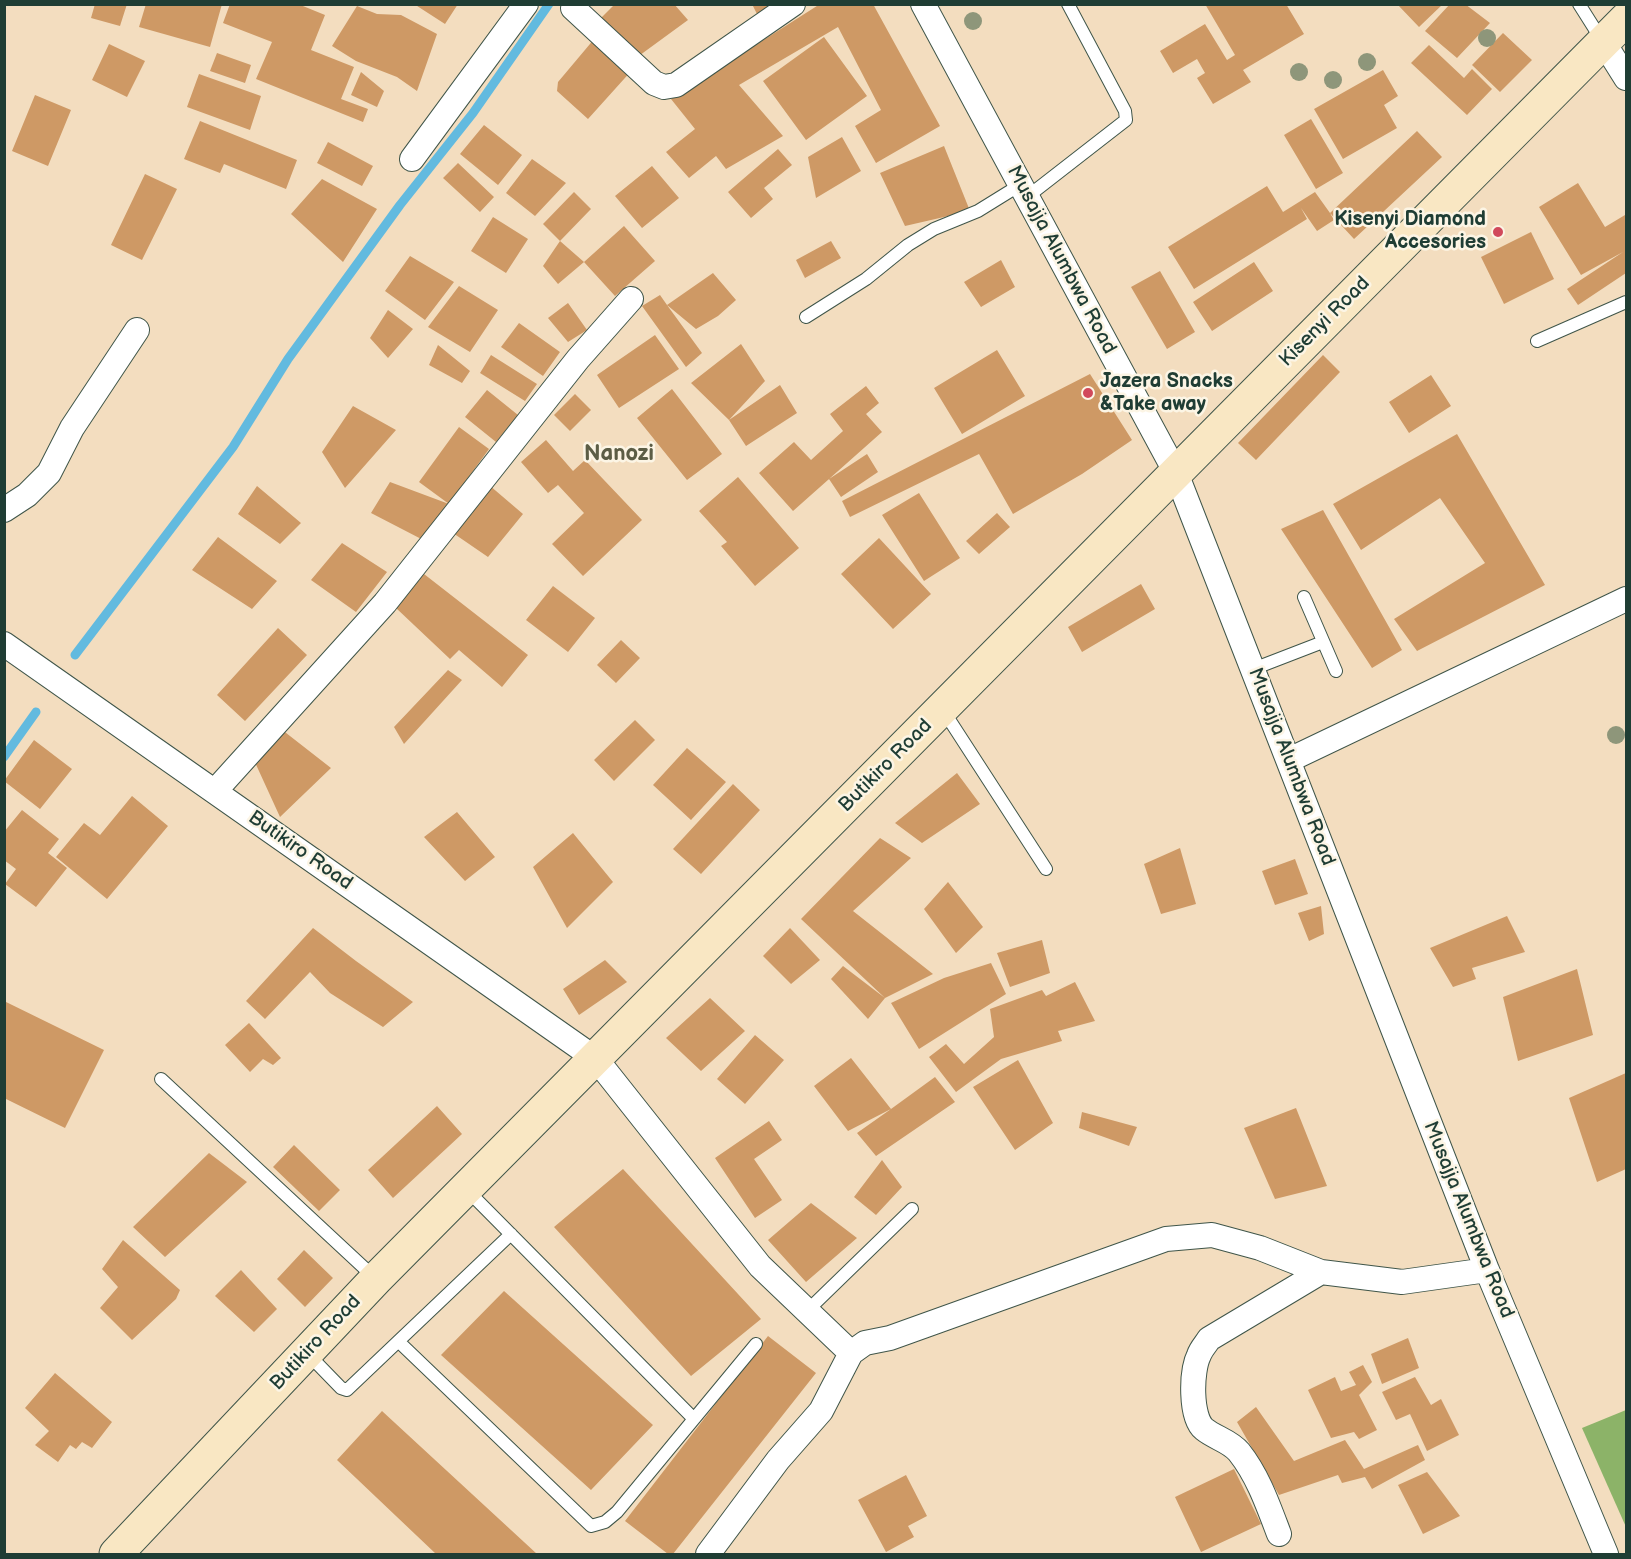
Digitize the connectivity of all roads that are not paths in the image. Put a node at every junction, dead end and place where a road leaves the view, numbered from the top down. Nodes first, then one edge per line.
1 (526, 4) edge
2 (793, 4) edge
3 (923, 4) edge
4 (1068, 4) edge
5 (1579, 4) edge
6 (573, 8) dead end
7 (1626, 19) edge
8 (1606, 47) junction
9 (1626, 78) edge
10 (412, 159) dead end
11 (1023, 191) junction
12 (631, 299) dead end
13 (1626, 302) edge
14 (806, 317) dead end
15 (137, 330) dead end
16 (1537, 341) dead end
17 (1176, 473) junction
18 (4, 510) edge
19 (1304, 597) dead end
20 (1626, 599) edge
21 (1323, 642) junction
22 (4, 644) edge
23 (1253, 669) junction
24 (1336, 671) dead end
25 (942, 709) junction
26 (1289, 760) junction
27 (215, 791) junction
28 (1046, 869) dead end
29 (596, 1059) junction
30 (161, 1078) dead end
31 (466, 1189) junction
32 (912, 1209) dead end
33 (511, 1234) junction
34 (1487, 1270) junction
35 (1321, 1272) junction
36 (376, 1280) junction
37 (807, 1311) junction
38 (399, 1342) junction
39 (756, 1344) dead end
40 (307, 1353) junction
41 (851, 1353) junction
42 (694, 1419) junction
43 (1279, 1534) dead end
44 (116, 1554) edge
45 (708, 1554) edge
46 (1606, 1554) edge

1 - 10 street
2 - 6 street
3 - 11 street, Musajja Alumbwa Road
4 - 11 lane
5 - 8 lane
7 - 8 main road, Kisenyi Road
8 - 9 street
8 - 17 main road, Kisenyi Road
11 - 14 lane
11 - 17 street, Musajja Alumbwa Road
12 - 27 street
13 - 16 lane
15 - 18 street
17 - 23 street, Musajja Alumbwa Road
17 - 25 main road, Butikiro Road
19 - 21 lane
20 - 26 street
21 - 23 lane
21 - 24 lane
22 - 27 street, Butikiro Road
23 - 26 street, Musajja Alumbwa Road
25 - 28 lane
25 - 29 main road, Butikiro Road
26 - 34 street, Musajja Alumbwa Road
27 - 29 street, Butikiro Road
29 - 31 main road, Butikiro Road
29 - 37 street
30 - 36 lane
31 - 33 lane
31 - 36 main road, Butikiro Road
32 - 37 lane
33 - 38 lane
33 - 42 lane
34 - 35 street
34 - 46 street, Musajja Alumbwa Road
35 - 41 street
35 - 43 street
36 - 40 main road, Butikiro Road
37 - 41 street
38 - 40 lane
38 - 42 lane
39 - 42 lane
40 - 44 main road, Butikiro Road
41 - 45 street

